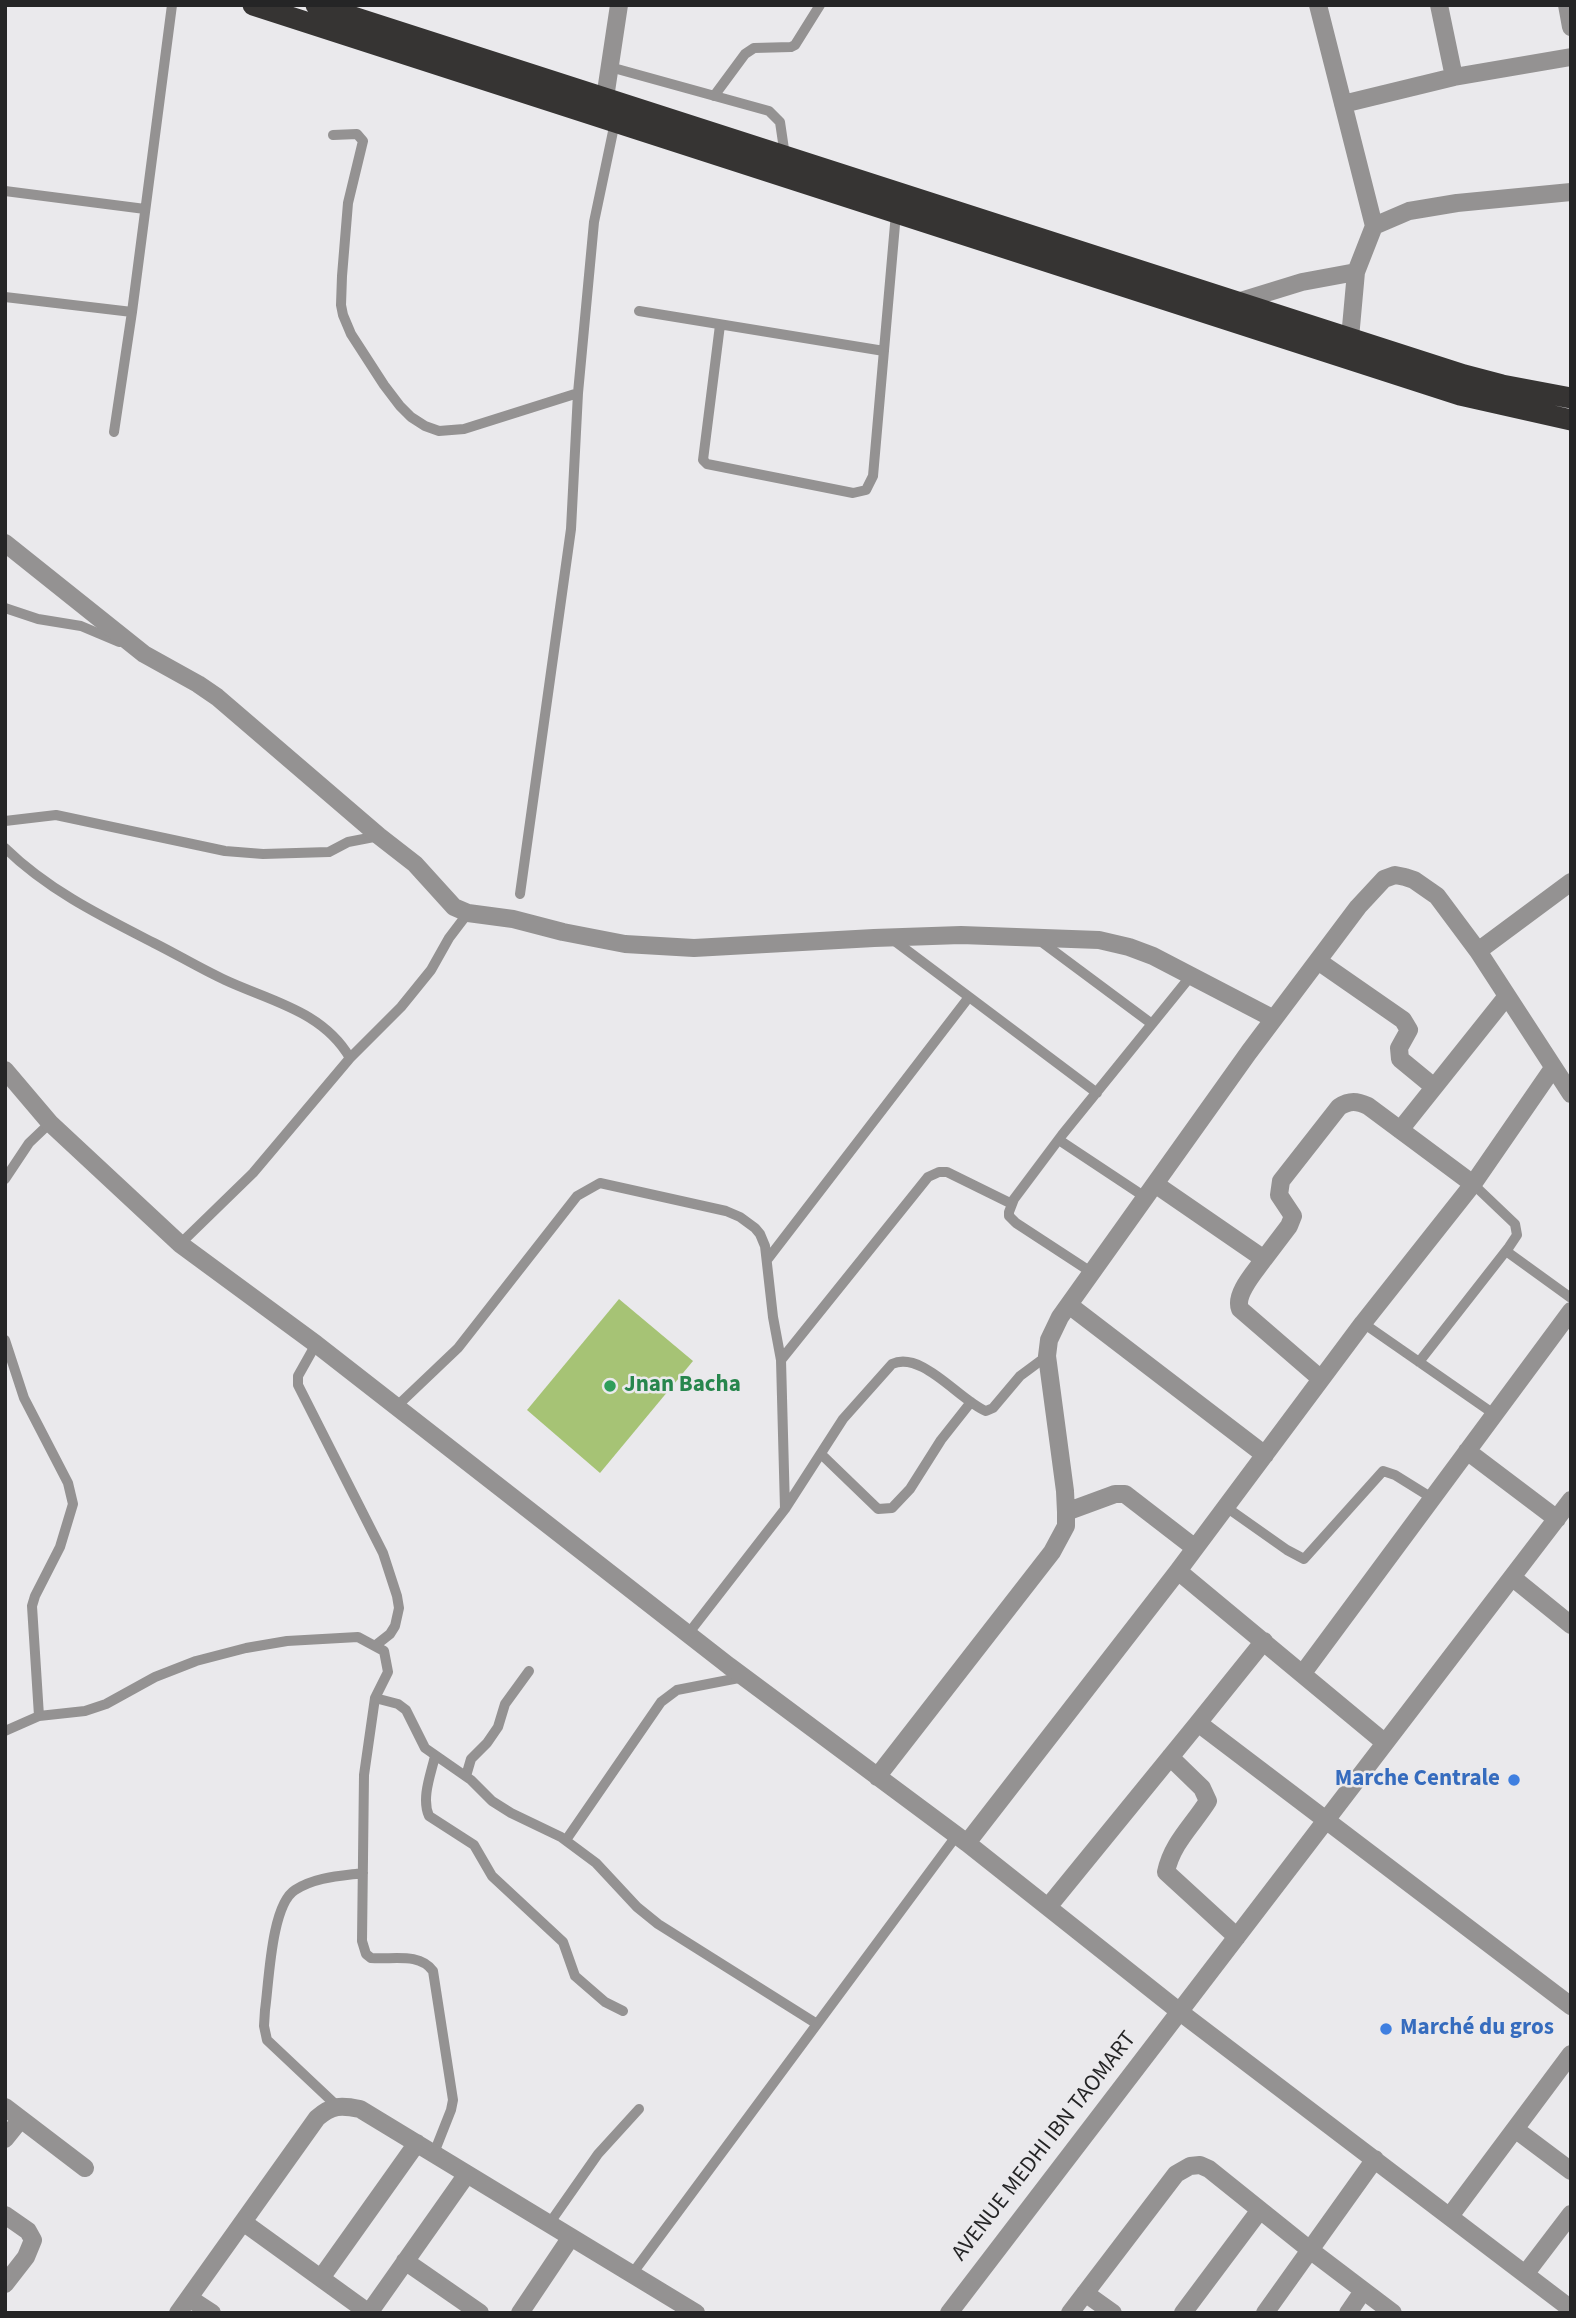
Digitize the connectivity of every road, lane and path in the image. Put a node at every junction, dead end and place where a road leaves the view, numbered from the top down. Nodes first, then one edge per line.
1 (172, 5) edge
2 (253, 5) edge
3 (316, 5) edge
4 (620, 5) edge
5 (820, 5) edge
6 (1318, 5) edge
7 (1439, 5) edge
8 (1567, 5) edge
9 (354, 11) edge
10 (1571, 27) edge
11 (1571, 57) edge
12 (610, 67) junction
13 (1454, 77) junction
14 (714, 96) junction
15 (605, 98) junction
16 (1343, 104) junction
17 (615, 122) junction
18 (333, 135) dead end
19 (785, 156) junction
20 (5, 191) edge
21 (1571, 192) edge
22 (145, 209) junction
23 (896, 213) junction
24 (1374, 226) junction
25 (1356, 272) junction
26 (5, 297) edge
27 (1237, 302) junction
28 (639, 311) dead end
29 (132, 313) junction
30 (720, 325) junction
31 (1350, 338) junction
32 (884, 351) junction
33 (578, 393) junction
34 (1571, 398) edge
35 (1571, 420) edge
36 (114, 432) dead end
37 (5, 542) edge
38 (5, 608) edge
39 (144, 654) junction
40 (5, 821) edge
41 (379, 836) junction
42 (5, 848) edge
43 (1571, 882) edge
44 (520, 894) dead end
45 (468, 913) junction
46 (890, 937) junction
47 (1036, 938) junction
48 (1478, 951) junction
49 (1318, 961) junction
50 (1190, 977) junction
51 (1507, 996) junction
52 (969, 997) junction
53 (1274, 1019) junction
54 (1152, 1024) junction
55 (350, 1058) junction
56 (1553, 1069) junction
57 (5, 1070) edge
58 (1434, 1087) junction
59 (1097, 1093) junction
60 (1571, 1094) edge
61 (50, 1123) junction
62 (1400, 1129) junction
63 (1059, 1140) junction
64 (5, 1179) edge
65 (1474, 1184) junction
66 (1150, 1190) junction
67 (1012, 1203) junction
68 (180, 1244) junction
69 (1506, 1251) junction
70 (1264, 1259) junction
71 (767, 1260) junction
72 (1091, 1272) junction
73 (1571, 1298) edge
74 (1069, 1305) junction
75 (1571, 1311) edge
76 (1363, 1323) junction
77 (5, 1340) edge
78 (316, 1344) junction
79 (1048, 1356) junction
80 (781, 1360) junction
81 (1419, 1362) junction
82 (1321, 1379) junction
83 (971, 1402) junction
84 (396, 1407) junction
85 (1494, 1414) junction
86 (1467, 1451) junction
87 (821, 1454) junction
88 (1265, 1455) junction
89 (1432, 1498) junction
90 (1571, 1500) edge
91 (1226, 1507) junction
92 (785, 1509) junction
93 (1066, 1513) junction
94 (1557, 1519) junction
95 (1195, 1548) junction
96 (1178, 1571) junction
97 (1513, 1578) junction
98 (1571, 1625) edge
99 (688, 1634) junction
100 (1264, 1642) junction
101 (376, 1645) junction
102 (529, 1671) dead end
103 (1303, 1673) junction
104 (744, 1677) junction
105 (375, 1698) junction
106 (40, 1716) junction
107 (1198, 1723) junction
108 (5, 1731) edge
109 (1384, 1742) junction
110 (435, 1756) junction
111 (1170, 1757) junction
112 (466, 1776) junction
113 (877, 1777) junction
114 (1326, 1820) junction
115 (962, 1839) junction
116 (566, 1840) junction
117 (363, 1873) junction
118 (1048, 1907) junction
119 (1237, 1937) junction
120 (1571, 2006) edge
121 (623, 2011) dead end
122 (1180, 2012) junction
123 (817, 2024) junction
124 (1571, 2054) edge
125 (336, 2105) junction
126 (5, 2106) edge
127 (639, 2109) dead end
128 (21, 2119) junction
129 (1515, 2129) junction
130 (5, 2139) edge
131 (417, 2143) junction
132 (434, 2154) junction
133 (1376, 2159) junction
134 (85, 2168) dead end
135 (1571, 2171) edge
136 (467, 2174) junction
137 (1261, 2210) junction
138 (1571, 2214) edge
139 (5, 2215) edge
140 (1450, 2216) junction
141 (243, 2222) junction
142 (549, 2224) junction
143 (571, 2237) junction
144 (1310, 2250) junction
145 (405, 2261) junction
146 (1526, 2273) junction
147 (632, 2274) junction
148 (321, 2278) junction
149 (5, 2284) edge
150 (1363, 2291) junction
151 (1085, 2293) junction
152 (189, 2298) junction
153 (1571, 2309) edge
154 (1184, 2312) edge
155 (178, 2313) edge
156 (212, 2313) edge
157 (369, 2313) edge
158 (480, 2313) edge
159 (520, 2313) edge
160 (696, 2313) edge
161 (949, 2313) edge
162 (1070, 2313) edge
163 (1113, 2313) edge
164 (1265, 2313) edge
165 (1348, 2313) edge
166 (1393, 2313) edge

1 - 22 lane
2 - 17 highway
3 - 9 highway
4 - 12 street
5 - 14 lane
6 - 16 street
7 - 13 street
8 - 10 street
9 - 15 highway
11 - 13 street
12 - 14 lane
12 - 15 street
13 - 16 street
14 - 19 lane
15 - 19 highway
16 - 24 street
17 - 23 highway
17 - 33 lane
18 - 33 lane
19 - 27 highway
20 - 22 lane
21 - 24 street
22 - 29 lane
23 - 32 lane
23 - 35 highway
24 - 25 street
25 - 27 street
25 - 31 street
26 - 29 lane
27 - 31 highway
28 - 30 lane
29 - 36 lane
30 - 32 lane
30 - 32 lane
31 - 34 highway
33 - 44 lane
37 - 39 street
38 - 39 lane
39 - 41 street
40 - 41 lane
41 - 45 street
42 - 55 lane
43 - 48 street
45 - 46 street
45 - 55 lane
46 - 47 street
46 - 52 lane
47 - 50 street
47 - 54 lane
48 - 49 street
48 - 51 street
49 - 53 street
49 - 58 street
50 - 53 street
50 - 54 lane
51 - 56 street
51 - 58 street
52 - 59 lane
52 - 71 lane
53 - 66 street
54 - 59 lane
55 - 68 lane
56 - 60 street
56 - 65 street
57 - 61 street
58 - 62 street
59 - 63 lane
61 - 64 lane
61 - 68 street
62 - 65 street
62 - 70 street
63 - 66 lane
63 - 67 lane
65 - 69 lane
65 - 76 street
66 - 70 street
66 - 72 street
67 - 72 lane
67 - 80 lane
68 - 78 street
69 - 73 lane
69 - 81 lane
70 - 82 street
71 - 80 lane
71 - 84 lane
72 - 74 street
74 - 79 street
74 - 88 street
75 - 85 street
76 - 81 lane
76 - 82 street
77 - 106 lane
78 - 84 street
78 - 101 lane
79 - 83 lane
79 - 93 street
80 - 92 lane
81 - 85 lane
82 - 88 street
83 - 87 lane
83 - 87 lane
84 - 99 street
85 - 86 street
86 - 89 street
86 - 94 street
87 - 92 lane
88 - 91 street
89 - 91 lane
89 - 103 street
90 - 94 street, AVENUE MEDHI IBN TAOMART
91 - 95 street
92 - 99 lane
93 - 95 street
93 - 113 street
94 - 97 street, AVENUE MEDHI IBN TAOMART
95 - 96 street
96 - 100 street
96 - 115 street
97 - 98 street
97 - 109 street, AVENUE MEDHI IBN TAOMART
99 - 104 street
100 - 103 street
100 - 107 street
101 - 105 lane
101 - 106 lane
102 - 112 lane
103 - 109 street
104 - 113 street
104 - 116 lane
105 - 110 lane
105 - 117 lane
106 - 108 lane
107 - 111 street
107 - 114 street
109 - 114 street, AVENUE MEDHI IBN TAOMART
110 - 112 lane
110 - 121 lane
111 - 118 street
111 - 119 street
112 - 116 lane
113 - 115 street
114 - 119 street, AVENUE MEDHI IBN TAOMART
114 - 120 street
115 - 118 street
115 - 123 lane
116 - 123 lane
117 - 125 lane
117 - 132 lane
118 - 122 street
119 - 122 street, AVENUE MEDHI IBN TAOMART
122 - 133 street
122 - 161 street, AVENUE MEDHI IBN TAOMART
123 - 147 lane
124 - 129 street
125 - 131 street
125 - 141 street
126 - 128 street
127 - 142 lane
128 - 130 street
128 - 134 street
129 - 135 street
129 - 140 street
131 - 132 street
131 - 148 street
132 - 136 street
133 - 140 street
133 - 144 street
136 - 142 street
136 - 145 street
137 - 144 street
137 - 151 street
137 - 154 street
138 - 146 street
139 - 149 street
140 - 146 street
141 - 148 street
141 - 152 street
142 - 143 street
143 - 147 street
143 - 159 street
144 - 150 street
144 - 164 street
145 - 157 street
145 - 158 street
146 - 153 street
147 - 160 street
148 - 157 street
150 - 165 street
150 - 166 street
151 - 162 street
151 - 163 street
152 - 155 street
152 - 156 street

